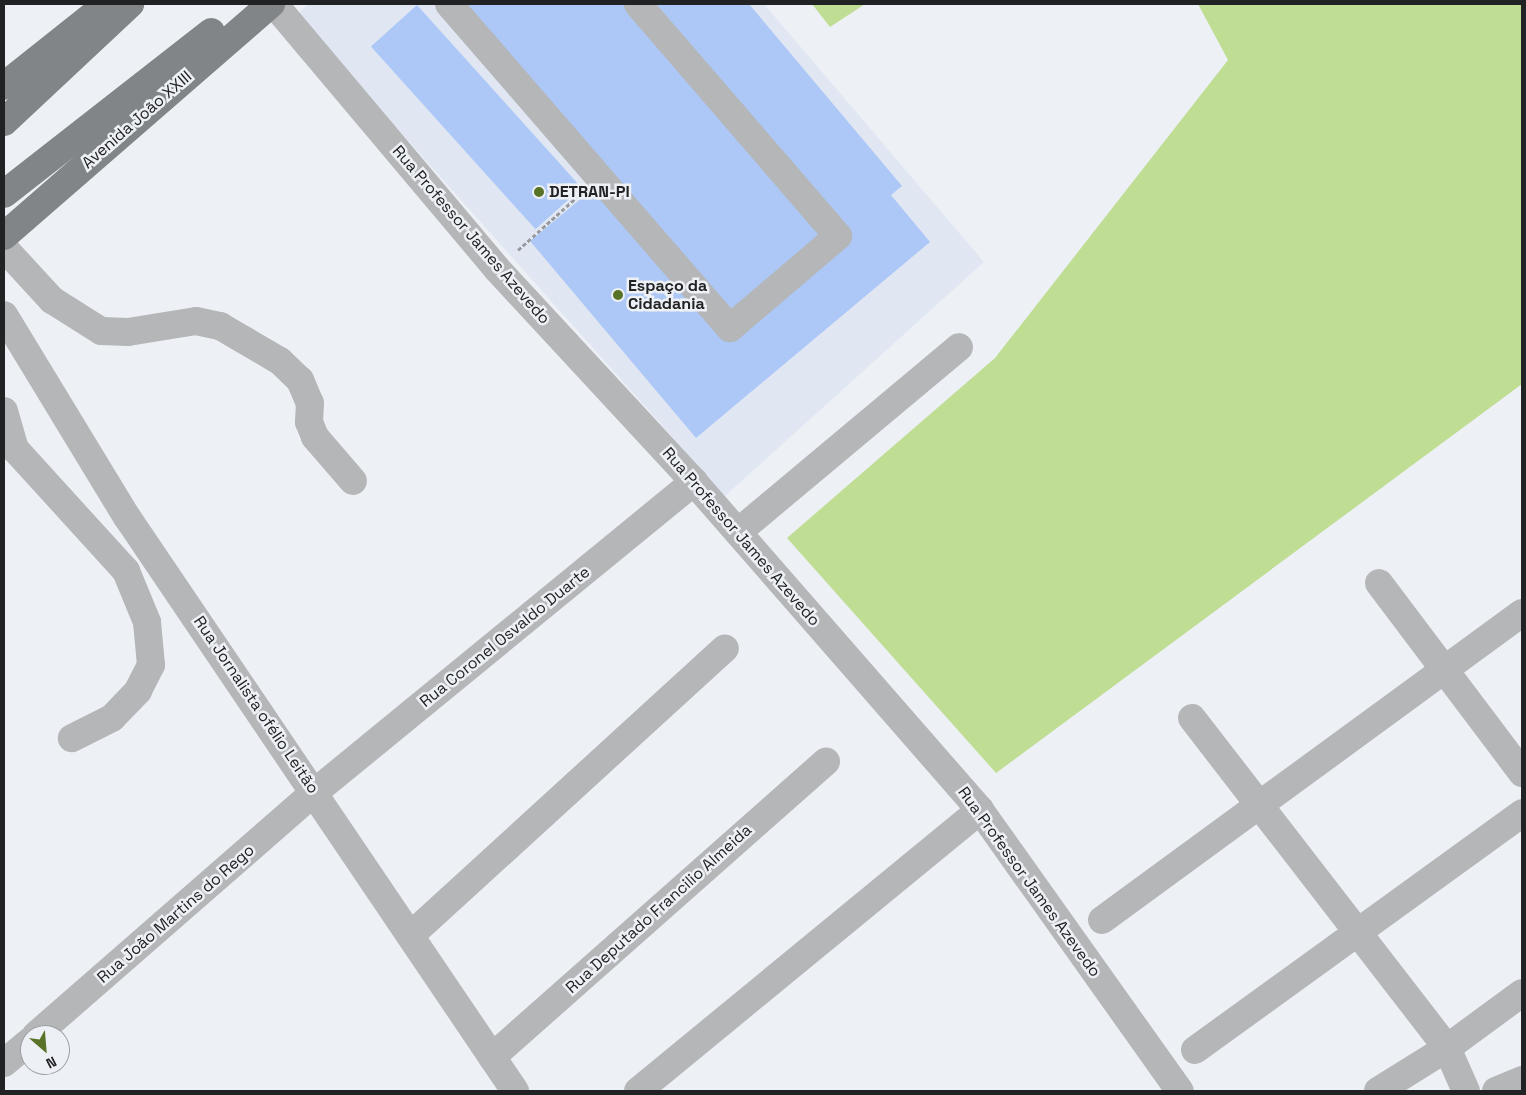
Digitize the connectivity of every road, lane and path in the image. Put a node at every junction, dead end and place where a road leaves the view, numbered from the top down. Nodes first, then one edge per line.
1 (107, 4) edge
2 (130, 4) edge
3 (248, 4) edge
4 (272, 4) edge
5 (449, 4) edge
6 (638, 4) edge
7 (4, 86) edge
8 (4, 122) edge
9 (599, 177) junction
10 (4, 194) edge
11 (4, 236) edge
12 (4, 248) edge
13 (497, 269) junction
14 (4, 315) edge
15 (959, 347) dead end
16 (4, 411) edge
17 (354, 481) dead end
18 (694, 482) junction
19 (738, 532) junction
20 (1379, 583) dead end
21 (1522, 613) edge
22 (725, 648) dead end
23 (1445, 670) junction
24 (1192, 718) dead end
25 (72, 738) dead end
26 (826, 762) dead end
27 (1522, 773) edge
28 (315, 792) junction
29 (1260, 806) junction
30 (980, 810) junction
31 (1522, 813) edge
32 (1102, 920) dead end
33 (1357, 932) junction
34 (411, 935) junction
35 (1522, 993) edge
36 (47, 1025) edge
37 (1446, 1048) junction
38 (20, 1050) edge
39 (1195, 1050) dead end
40 (492, 1057) junction
41 (4, 1064) edge
42 (1522, 1080) edge
43 (515, 1091) edge
44 (638, 1091) edge
45 (1180, 1091) edge
46 (1378, 1091) edge
47 (1466, 1091) edge
48 (1496, 1091) edge

1 - 7 main road
2 - 8 main road
3 - 10 main road, Avenida João XXIII
4 - 11 main road, Avenida João XXIII
4 - 13 street, Rua Professor James Azevedo
5 - 9 street
6 - 9 street
9 - 13 path
12 - 17 street
13 - 18 street, Rua Professor James Azevedo
14 - 28 street, Rua Jornalista ofélio Leitão
15 - 19 street
16 - 25 street
18 - 19 street, Rua Professor James Azevedo
18 - 28 street, Rua Coronel Osvaldo Duarte
19 - 30 street, Rua Professor James Azevedo
20 - 23 street
21 - 23 street
22 - 34 street
23 - 27 street
23 - 29 street
24 - 29 street
26 - 40 street, Rua Deputado Francilio Almeida
28 - 34 street, Rua Jornalista ofélio Leitão
28 - 36 street, Rua João Martins do Rego
29 - 32 street
29 - 33 street
30 - 44 street
30 - 45 street, Rua Professor James Azevedo
31 - 33 street
33 - 37 street
33 - 39 street
34 - 40 street, Rua Jornalista ofélio Leitão
35 - 37 street
37 - 46 street
37 - 47 street
38 - 41 street
40 - 43 street, Rua Jornalista ofélio Leitão
42 - 48 street

